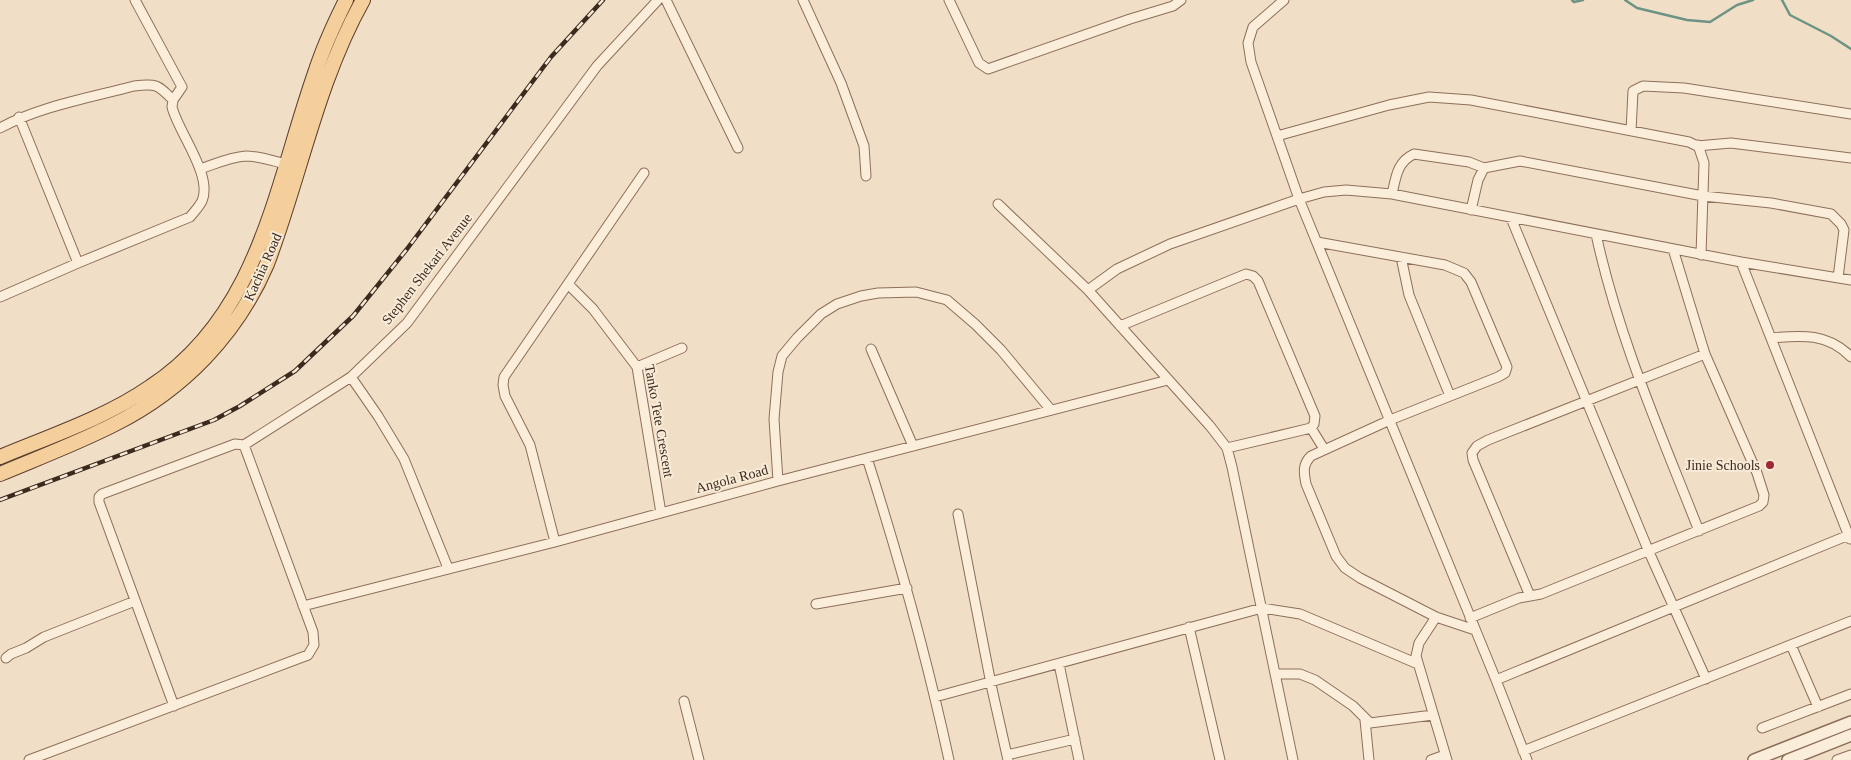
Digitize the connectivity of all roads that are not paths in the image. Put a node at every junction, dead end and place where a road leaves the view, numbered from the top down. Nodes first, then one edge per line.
1 (135, 0) edge
2 (346, 0) edge
3 (363, 0) edge
4 (658, 0) edge
5 (666, 0) edge
6 (803, 0) edge
7 (949, 0) edge
8 (1181, 0) edge
9 (1284, 0) edge
10 (173, 100) junction
11 (1851, 114) edge
12 (19, 118) junction
13 (0, 128) edge
14 (1631, 131) junction
15 (1277, 136) junction
16 (1698, 145) junction
17 (738, 148) dead end
18 (1851, 158) edge
19 (286, 164) junction
20 (1484, 168) junction
21 (200, 169) junction
22 (644, 172) dead end
23 (866, 176) dead end
24 (1392, 194) junction
25 (1703, 196) junction
26 (1299, 199) junction
27 (998, 204) dead end
28 (1471, 210) junction
29 (1511, 218) junction
30 (1596, 234) junction
31 (1317, 242) junction
32 (1673, 249) junction
33 (1701, 255) junction
34 (1400, 257) junction
35 (78, 262) junction
36 (1741, 262) junction
37 (1838, 278) junction
38 (1851, 280) edge
39 (568, 285) junction
40 (1088, 290) junction
41 (0, 297) edge
42 (1120, 326) junction
43 (1771, 338) junction
44 (682, 348) dead end
45 (871, 349) dead end
46 (1705, 354) junction
47 (1851, 357) edge
48 (637, 367) junction
49 (351, 377) junction
50 (1168, 380) junction
51 (1640, 380) junction
52 (1450, 396) junction
53 (1586, 400) junction
54 (1051, 410) junction
55 (1390, 420) junction
56 (1311, 428) junction
57 (244, 445) junction
58 (913, 446) junction
59 (1226, 448) junction
60 (1324, 449) junction
61 (0, 457) edge
62 (867, 458) junction
63 (0, 474) edge
64 (778, 481) junction
65 (661, 513) junction
66 (958, 514) dead end
67 (1699, 531) junction
68 (1850, 537) edge
69 (555, 542) junction
70 (1649, 552) junction
71 (448, 568) junction
72 (907, 588) junction
73 (1530, 596) junction
74 (135, 601) junction
75 (816, 604) dead end
76 (303, 606) junction
77 (1262, 608) junction
78 (1673, 608) junction
79 (1436, 617) junction
80 (1470, 618) junction
81 (1851, 621) edge
82 (1189, 627) junction
83 (1475, 630) junction
84 (1791, 645) junction
85 (6, 658) dead end
86 (1059, 664) junction
87 (1418, 664) junction
88 (1275, 674) junction
89 (1706, 679) junction
90 (1496, 680) junction
91 (992, 682) junction
92 (1851, 694) edge
93 (935, 697) junction
94 (684, 701) dead end
95 (174, 706) junction
96 (1818, 707) junction
97 (1433, 715) junction
98 (1365, 720) junction
99 (1851, 722) edge
100 (1762, 728) dead end
101 (1851, 734) edge
102 (1074, 739) junction
103 (1523, 751) junction
104 (1851, 756) edge
105 (1008, 757) edge
106 (1446, 757) edge
107 (29, 760) edge
108 (699, 760) edge
109 (947, 760) edge
110 (1079, 760) edge
111 (1220, 760) edge
112 (1293, 760) edge
113 (1369, 760) edge
114 (1431, 760) edge
115 (1527, 760) edge
116 (1754, 760) edge
117 (1788, 760) edge
118 (1837, 760) edge

1 - 10 street
2 - 19 main road, Kachia Road
3 - 63 main road, Kachia Road
4 - 49 street, Stephen Shekari Avenue
5 - 17 street
6 - 23 street
7 - 8 street
9 - 15 street
10 - 12 street
10 - 21 street
11 - 14 street
12 - 13 street
12 - 35 street
14 - 15 street
14 - 16 street
15 - 26 street
16 - 18 street
16 - 25 street
19 - 21 street
19 - 61 main road, Kachia Road
20 - 24 street
20 - 25 street
20 - 28 street
21 - 35 street
22 - 39 street
24 - 26 street
24 - 28 street
25 - 33 street
25 - 37 street
26 - 31 street
26 - 40 street
27 - 40 street
28 - 29 street
29 - 30 street
29 - 53 street
30 - 32 street
30 - 51 street
31 - 34 street
31 - 55 street
32 - 33 street
32 - 46 street
33 - 36 street
34 - 52 street
34 - 52 street
35 - 41 street
36 - 37 street
36 - 43 street
37 - 38 street
39 - 48 street, Tanko Tete Crescent
39 - 69 street
40 - 42 street
42 - 50 street
42 - 56 street
43 - 47 street
43 - 68 street
44 - 48 street
45 - 58 street
46 - 51 street
46 - 67 street
48 - 65 street, Tanko Tete Crescent
49 - 57 street, Stephen Shekari Avenue
49 - 71 street
50 - 54 street, Angola Road
50 - 59 street
51 - 53 street
51 - 67 street
52 - 55 street
53 - 70 street
53 - 73 street
54 - 58 street, Angola Road
54 - 64 street
55 - 60 street
55 - 80 street
56 - 59 street
56 - 60 street
57 - 74 street, Stephen Shekari Avenue
57 - 76 street
58 - 62 street, Angola Road
59 - 77 street
60 - 79 street
62 - 64 street, Angola Road
62 - 72 street
64 - 65 street, Angola Road
65 - 69 street, Angola Road
66 - 91 street
67 - 70 street
68 - 78 street
69 - 71 street, Angola Road
70 - 73 street
70 - 78 street
71 - 76 street, Angola Road
72 - 75 street
72 - 93 street
73 - 80 street
74 - 85 street
74 - 95 street
76 - 95 street
77 - 82 street
77 - 87 street
77 - 88 street
78 - 89 street
78 - 90 street
79 - 83 street
79 - 87 street
80 - 83 street
81 - 84 street
82 - 86 street
82 - 111 street
83 - 90 street
84 - 89 street
84 - 96 street
86 - 91 street
86 - 102 street
87 - 97 street
88 - 98 street
88 - 112 street
89 - 103 street
90 - 103 street
91 - 93 street
91 - 105 street
92 - 96 street
93 - 109 street
94 - 108 street
95 - 107 street
96 - 100 street
97 - 98 street
97 - 106 street
98 - 113 street
99 - 116 street
101 - 117 street
102 - 105 street
102 - 110 street
103 - 115 street
104 - 118 street
106 - 114 street

